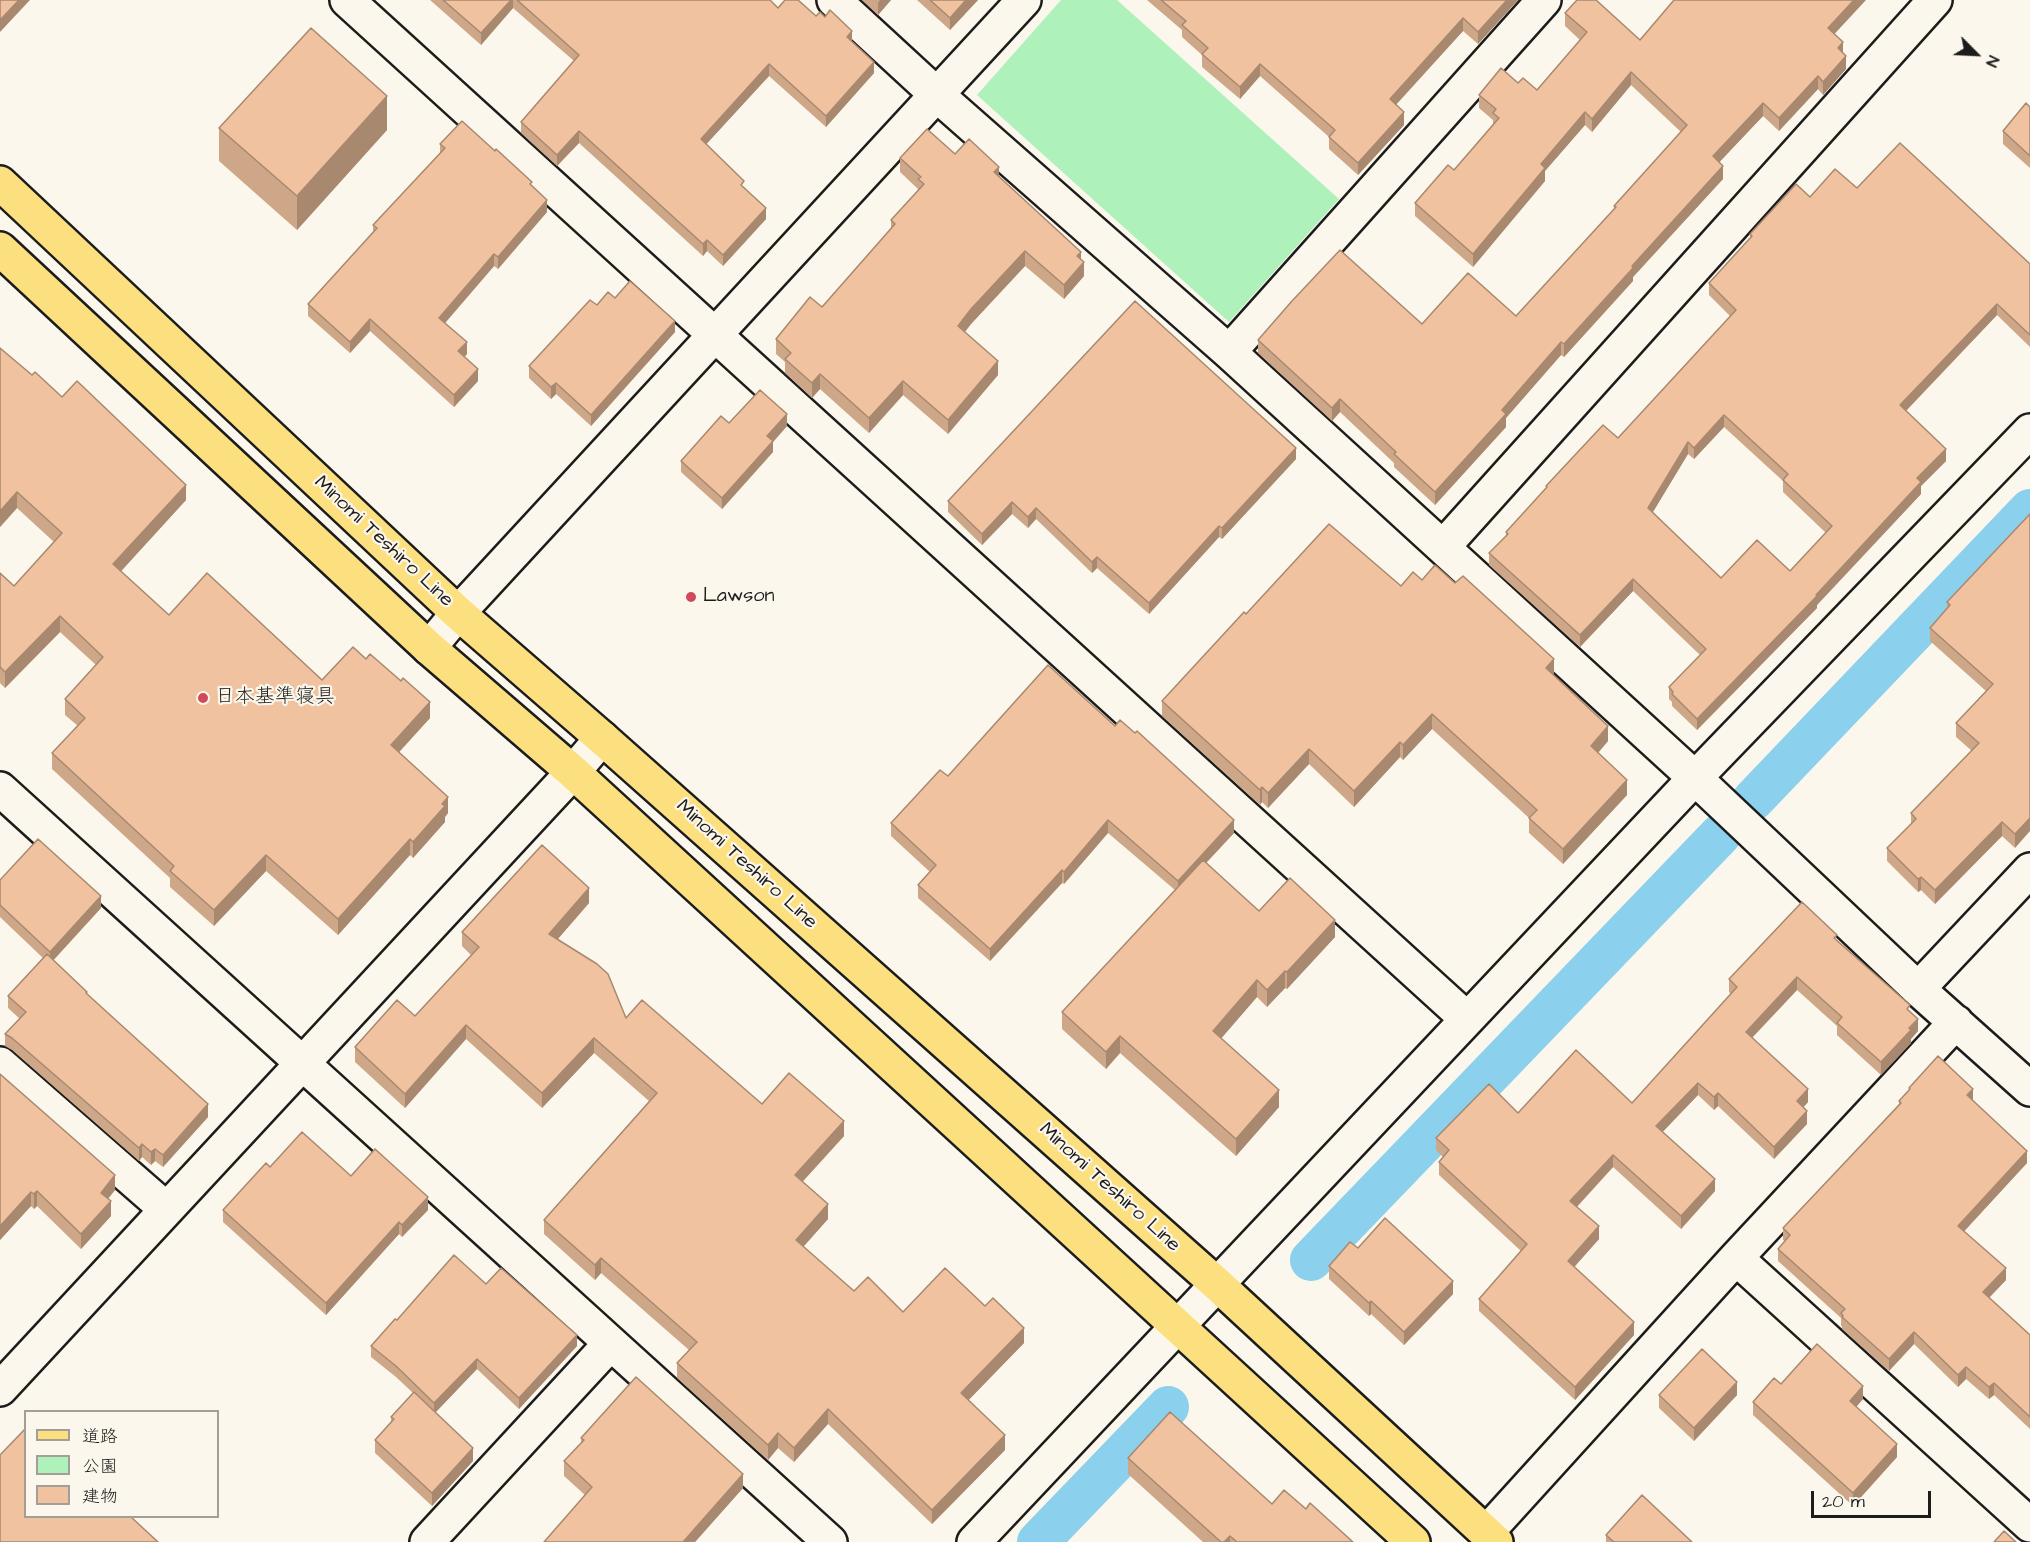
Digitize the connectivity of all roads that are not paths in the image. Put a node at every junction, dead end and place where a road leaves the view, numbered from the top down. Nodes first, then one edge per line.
1 (347, 0) edge
2 (834, 0) edge
3 (1024, 0) edge
4 (1544, 0) edge
5 (1935, 0) edge
6 (936, 94) junction
7 (0, 183) edge
8 (0, 249) edge
9 (716, 334) junction
10 (1229, 352) junction
11 (2030, 431) edge
12 (1443, 548) junction
13 (458, 613) junction
14 (429, 648) junction
15 (602, 738) junction
16 (573, 772) junction
17 (1695, 778) junction
18 (6, 808) edge
19 (2030, 870) edge
20 (1918, 989) junction
21 (1467, 1019) junction
22 (1956, 1022) junction
23 (302, 1063) junction
24 (0, 1064) edge
25 (2030, 1089) edge
26 (166, 1209) junction
27 (1736, 1258) junction
28 (1218, 1285) junction
29 (1178, 1328) junction
30 (610, 1344) junction
31 (0, 1389) edge
32 (2030, 1525) edge
33 (1491, 1537) edge
34 (427, 1542) edge
35 (830, 1542) edge
36 (975, 1542) edge
37 (1413, 1542) edge

1 - 9 street
2 - 6 street
3 - 6 street
4 - 10 street
5 - 12 street
6 - 9 street
6 - 10 street
7 - 13 main road, Minomi Teshiro Line
8 - 14 main road
9 - 13 street
9 - 21 street
10 - 12 street
11 - 17 street
12 - 17 street
13 - 14 street
13 - 15 main road, Minomi Teshiro Line
14 - 16 main road
15 - 16 street
15 - 28 main road, Minomi Teshiro Line
16 - 23 street
16 - 29 main road
17 - 20 street
17 - 21 street
18 - 23 street
19 - 20 street
20 - 22 street
21 - 28 street
22 - 25 street
22 - 27 street
23 - 26 street
23 - 30 street
24 - 26 street
26 - 31 street
27 - 32 street
27 - 33 street
28 - 29 street
28 - 33 main road, Minomi Teshiro Line
29 - 36 street
29 - 37 main road
30 - 34 street
30 - 35 street

